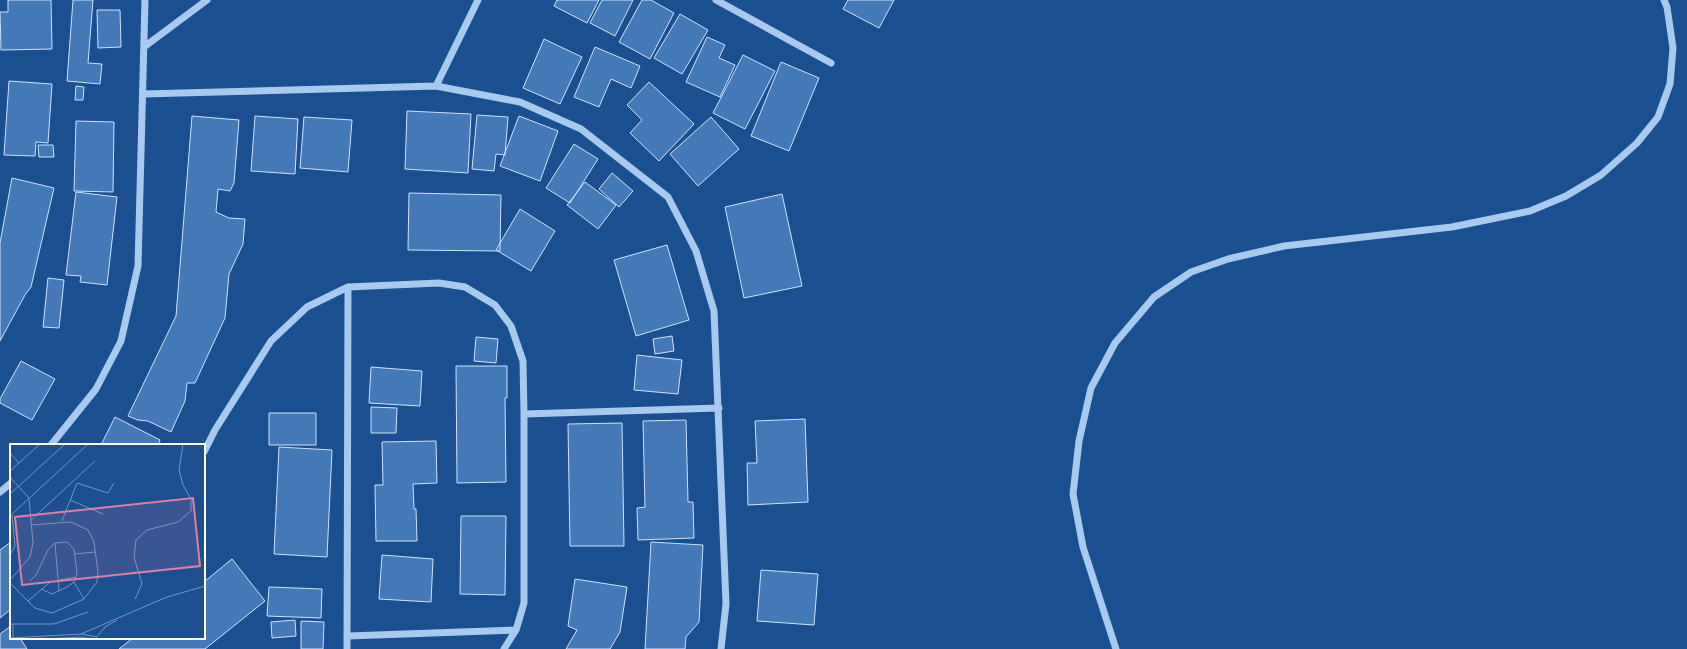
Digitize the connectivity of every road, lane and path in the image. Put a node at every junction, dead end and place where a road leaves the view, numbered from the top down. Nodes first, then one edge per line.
1 (145, 0) edge
2 (207, 0) edge
3 (478, 0) edge
4 (716, 0) edge
5 (1664, 0) edge
6 (144, 47) junction
7 (831, 63) dead end
8 (436, 86) junction
9 (143, 94) junction
10 (348, 287) junction
11 (719, 408) junction
12 (524, 414) junction
13 (52, 444) edge
14 (205, 450) edge
15 (10, 483) edge
16 (0, 492) edge
17 (516, 630) junction
18 (348, 636) junction
19 (347, 649) edge
20 (504, 649) edge
21 (721, 649) edge
22 (1116, 649) edge

1 - 6 street
2 - 6 street
3 - 8 street
4 - 7 street
5 - 22 street
6 - 9 street
8 - 9 street
8 - 11 street
9 - 13 street
10 - 12 street
10 - 14 street
10 - 18 street
11 - 12 street
11 - 21 street
12 - 17 street
15 - 16 street
17 - 18 street
17 - 20 street
18 - 19 street

